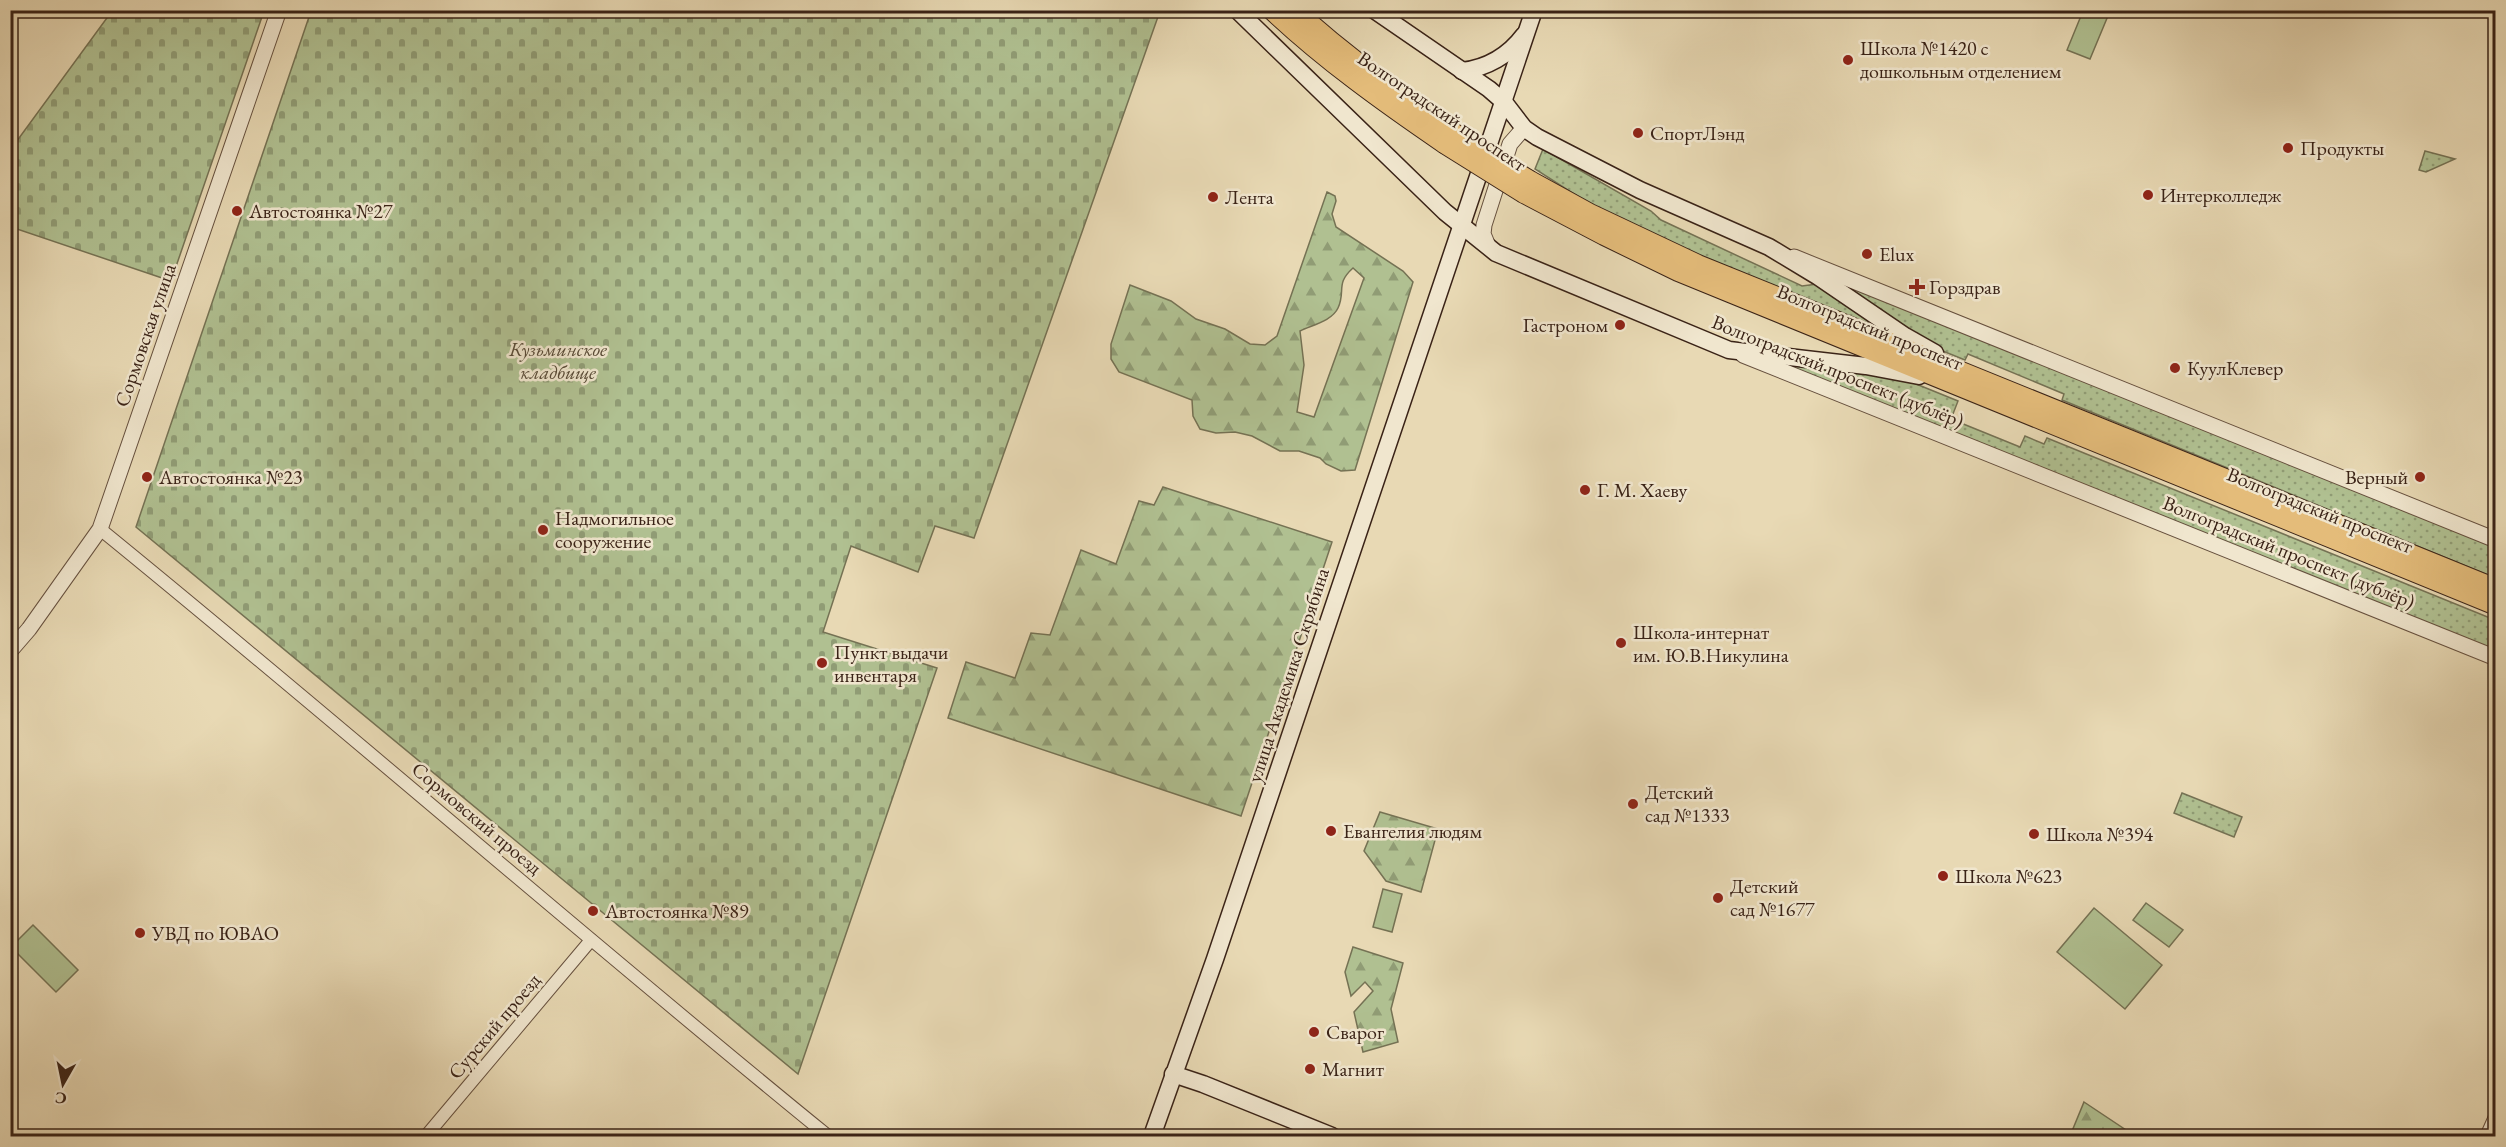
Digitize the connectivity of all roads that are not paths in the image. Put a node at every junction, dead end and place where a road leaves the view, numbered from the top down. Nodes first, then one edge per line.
1 (279, 10) edge
2 (1237, 10) edge
3 (1271, 10) edge
4 (1294, 10) edge
5 (1374, 10) edge
6 (1534, 10) edge
7 (1528, 31) junction
8 (1462, 71) junction
9 (1504, 102) junction
10 (1524, 128) junction
11 (1447, 137) junction
12 (1527, 187) junction
13 (1461, 226) junction
14 (1488, 246) junction
15 (1769, 247) junction
16 (1729, 350) junction
17 (1997, 386) junction
18 (1960, 388) junction
19 (100, 529) junction
20 (2496, 540) edge
21 (2496, 588) edge
22 (2496, 606) edge
23 (10, 651) edge
24 (2496, 658) edge
25 (591, 940) junction
26 (1173, 1074) junction
27 (2496, 1118) edge
28 (426, 1137) edge
29 (828, 1137) edge
30 (1152, 1137) edge
31 (1332, 1137) edge
32 (2488, 1137) edge

1 - 19 street, Сормовская улица
2 - 13 main road, Волгоградский проспект (дублёр)
3 - 11 main road, Волгоградский проспект
4 - 11 main road, Волгоградский проспект
5 - 8 main road
6 - 7 main road, улица Академика Скрябина
7 - 8 main road
7 - 9 main road, улица Академика Скрябина
8 - 9 main road
9 - 10 main road
9 - 13 main road, улица Академика Скрябина
10 - 14 street
10 - 15 main road
11 - 12 main road, Волгоградский проспект, bridge
12 - 17 main road, Волгоградский проспект
12 - 18 main road, Волгоградский проспект
13 - 14 main road, Волгоградский проспект (дублёр)
13 - 26 main road, улица Академика Скрябина
14 - 16 main road, Волгоградский проспект (дублёр)
15 - 17 main road
15 - 20 street
16 - 18 main road
16 - 24 street, Волгоградский проспект (дублёр)
17 - 21 main road, Волгоградский проспект
18 - 22 main road, Волгоградский проспект
19 - 23 street, Сормовская улица
19 - 25 street, Сормовский проезд
25 - 28 street, Сурский проезд
25 - 29 street, Сормовский проезд
26 - 30 main road, улица Академика Скрябина
26 - 31 main road
27 - 32 street

